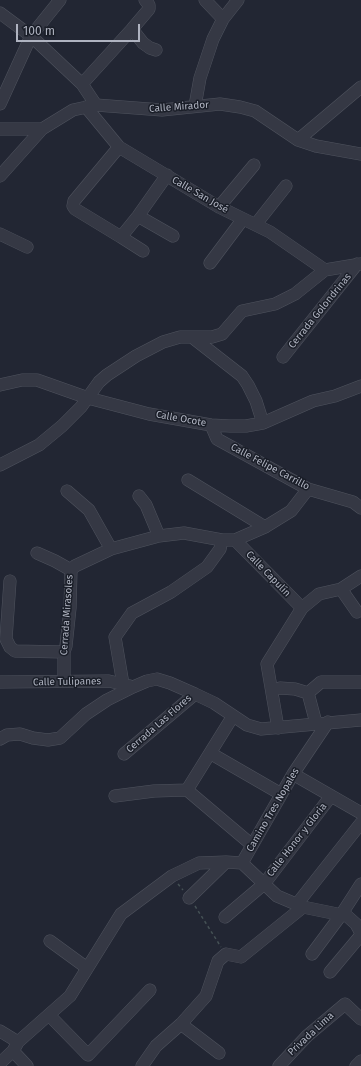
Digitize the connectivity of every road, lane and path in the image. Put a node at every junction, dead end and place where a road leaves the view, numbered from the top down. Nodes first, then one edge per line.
1 (60, 0) edge
2 (145, 0) edge
3 (205, 0) edge
4 (233, 2) edge
5 (0, 13) edge
6 (223, 19) junction
7 (132, 29) junction
8 (31, 36) junction
9 (156, 50) dead end
10 (82, 84) junction
11 (361, 87) edge
12 (0, 104) edge
13 (91, 106) junction
14 (194, 106) junction
15 (0, 126) edge
16 (42, 129) junction
17 (298, 140) junction
18 (119, 147) junction
19 (361, 154) edge
20 (254, 164) dead end
21 (167, 175) junction
22 (0, 176) edge
23 (286, 186) dead end
24 (219, 207) junction
25 (138, 216) junction
26 (243, 219) junction
27 (256, 224) junction
28 (0, 234) edge
29 (173, 236) dead end
30 (121, 237) junction
31 (27, 247) dead end
32 (143, 251) dead end
33 (210, 263) dead end
34 (359, 264) edge
35 (325, 270) junction
36 (192, 337) junction
37 (283, 357) dead end
38 (0, 385) edge
39 (361, 386) edge
40 (88, 398) junction
41 (263, 423) junction
42 (211, 425) junction
43 (0, 465) edge
44 (188, 480) dead end
45 (308, 489) junction
46 (67, 491) dead end
47 (139, 496) dead end
48 (361, 508) edge
49 (265, 527) junction
50 (160, 536) junction
51 (222, 540) junction
52 (235, 540) junction
53 (111, 549) junction
54 (37, 553) dead end
55 (70, 570) junction
56 (361, 576) edge
57 (10, 581) dead end
58 (341, 589) junction
59 (302, 608) junction
60 (357, 612) dead end
61 (64, 652) junction
62 (64, 681) junction
63 (0, 682) edge
64 (361, 682) edge
65 (128, 686) junction
66 (272, 690) junction
67 (308, 693) junction
68 (195, 694) junction
69 (233, 716) junction
70 (361, 720) edge
71 (322, 723) junction
72 (278, 728) junction
73 (0, 739) edge
74 (210, 752) junction
75 (124, 754) dead end
76 (293, 774) junction
77 (187, 790) junction
78 (280, 794) junction
79 (115, 796) dead end
80 (331, 796) junction
81 (361, 813) edge
82 (361, 823) edge
83 (252, 845) junction
84 (226, 862) junction
85 (242, 863) junction
86 (172, 876) junction
87 (264, 884) junction
88 (361, 884) edge
89 (189, 898) junction
90 (300, 906) junction
91 (341, 916) junction
92 (225, 917) dead end
93 (361, 934) edge
94 (50, 941) dead end
95 (226, 954) junction
96 (312, 954) dead end
97 (87, 968) junction
98 (330, 972) dead end
99 (150, 990) dead end
100 (49, 1015) junction
101 (361, 1019) edge
102 (181, 1024) junction
103 (0, 1031) edge
104 (16, 1046) junction
105 (219, 1053) dead end
106 (361, 1061) edge
107 (0, 1063) edge
108 (27, 1066) edge
109 (142, 1066) edge
110 (278, 1066) edge
111 (356, 1066) edge

1 - 8 street
2 - 7 street
3 - 6 street
4 - 6 street
5 - 8 street
6 - 14 street
7 - 9 street
7 - 10 street
8 - 10 street
8 - 12 street
10 - 13 street
11 - 17 street
13 - 14 street, Calle Mirador
13 - 16 street
13 - 18 street, Calle San José
14 - 17 street, Calle Mirador
15 - 16 street
16 - 22 street
17 - 19 street, Calle Mirador
18 - 21 street, Calle San José
18 - 30 street
20 - 24 street
21 - 24 street, Calle San José
21 - 25 street
23 - 27 street
24 - 26 street, Calle San José
25 - 29 street
25 - 30 street
26 - 27 street, Calle San José
26 - 33 street
27 - 35 street, Calle San José
28 - 31 street
30 - 32 street
34 - 35 street
34 - 37 street, Cerrada Golondrinas
35 - 36 street
36 - 40 street
36 - 41 street
38 - 40 street, Calle Ocote
39 - 41 street, Calle Ocote
40 - 42 street, Calle Ocote
40 - 43 street
41 - 42 street, Calle Ocote
42 - 45 street, Calle Felipe Carrillo
44 - 49 street
45 - 48 street, Calle Felipe Carrillo
45 - 49 street
46 - 53 street
47 - 50 street
49 - 52 street
50 - 51 street, Cerrada Mirasoles
50 - 53 street, Cerrada Mirasoles
51 - 52 street, Cerrada Mirasoles
51 - 65 street
52 - 59 street, Calle Capulín
53 - 55 street, Cerrada Mirasoles
54 - 55 street
55 - 61 street, Cerrada Mirasoles
56 - 58 street
57 - 61 street
58 - 59 street
58 - 60 street
59 - 66 street
61 - 62 street, Cerrada Mirasoles
62 - 63 street, Calle Tulipanes
62 - 65 street, Calle Tulipanes
64 - 67 street
65 - 68 street
65 - 73 street
66 - 67 street
66 - 72 street
67 - 71 street
68 - 69 street
68 - 75 street, Cerrada Las Flores
69 - 72 street
69 - 74 street
70 - 71 street
71 - 72 street
71 - 76 street, Camino Tres Nopales
74 - 77 street
74 - 78 street
76 - 78 street, Camino Tres Nopales
76 - 80 street
77 - 79 street
77 - 83 street
78 - 83 street, Camino Tres Nopales
80 - 81 street
80 - 87 street, Calle Honor y Gloria
82 - 90 street
83 - 85 street, Camino Tres Nopales
84 - 85 street, Camino Tres Nopales
84 - 86 street, Camino Tres Nopales
84 - 89 street
85 - 87 street
86 - 89 path
86 - 97 street, Camino Tres Nopales
87 - 90 street
87 - 92 street, Calle Honor y Gloria
88 - 91 street
89 - 95 path
90 - 91 street
90 - 95 street
91 - 93 street
91 - 96 street
93 - 98 street
94 - 97 street
95 - 102 street
97 - 100 street, Camino Tres Nopales
99 - 100 street
100 - 104 street, Camino Tres Nopales
101 - 110 street, Privada Lima
102 - 105 street
102 - 109 street
103 - 104 street
104 - 107 street, Camino Tres Nopales
104 - 108 street
106 - 111 street

